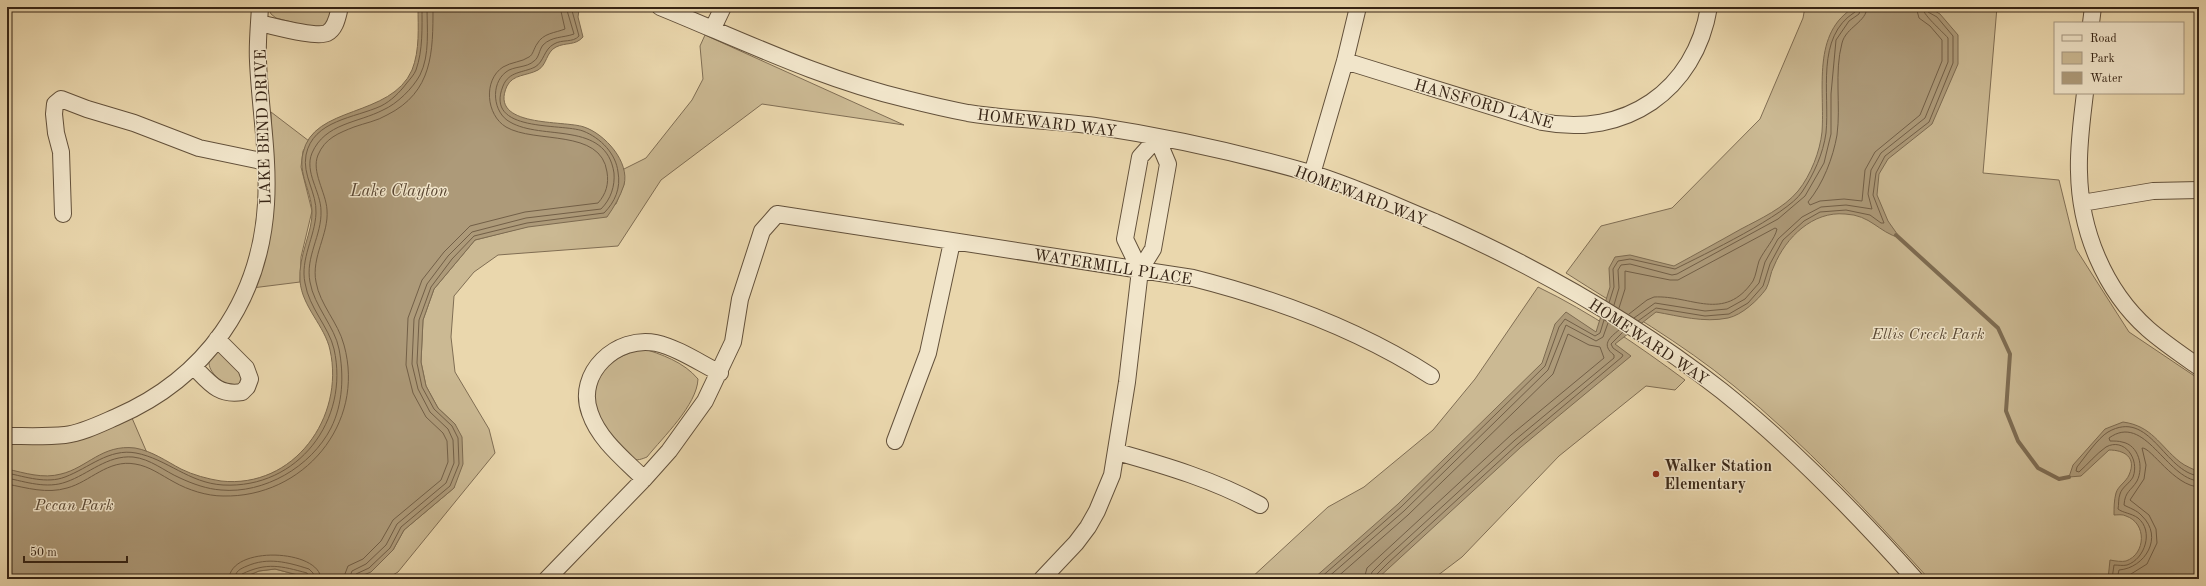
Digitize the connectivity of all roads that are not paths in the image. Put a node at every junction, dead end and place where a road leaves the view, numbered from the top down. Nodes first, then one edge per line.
1 (337, 7) edge
2 (660, 7) edge
3 (723, 7) edge
4 (1358, 7) edge
5 (1708, 7) edge
6 (2093, 7) edge
7 (259, 15) edge
8 (2092, 22) edge
9 (713, 28) junction
10 (1345, 61) junction
11 (2085, 94) edge
12 (1157, 138) junction
13 (266, 162) junction
14 (1312, 174) junction
15 (2199, 190) edge
16 (2082, 203) junction
17 (63, 214) dead end
18 (952, 242) junction
19 (1140, 270) junction
20 (217, 339) junction
21 (194, 367) junction
22 (2199, 367) edge
23 (720, 373) junction
24 (1431, 376) dead end
25 (7, 436) edge
26 (895, 441) dead end
27 (1117, 452) junction
28 (644, 479) junction
29 (1260, 505) dead end
30 (547, 579) edge
31 (1042, 579) edge
32 (1915, 579) edge

1 - 7 street, LAKE BEND DRIVE
2 - 9 street, HOMEWARD WAY
3 - 9 street
4 - 10 street
5 - 10 street, HANSFORD LANE
6 - 8 street
7 - 13 street, LAKE BEND DRIVE
9 - 12 street, HOMEWARD WAY
10 - 14 street
11 - 16 street
12 - 14 street, HOMEWARD WAY
12 - 19 street
12 - 19 street
13 - 17 street
13 - 20 street, LAKE BEND DRIVE
14 - 32 street, HOMEWARD WAY
15 - 16 street
16 - 22 street
18 - 19 street, WATERMILL PLACE
18 - 23 street, WATERMILL PLACE
18 - 26 street
19 - 24 street, WATERMILL PLACE
19 - 27 street
20 - 21 street, LAKE BEND DRIVE
20 - 21 street
21 - 25 street, LAKE BEND DRIVE
23 - 28 street
23 - 28 street
27 - 29 street
27 - 31 street
28 - 30 street

